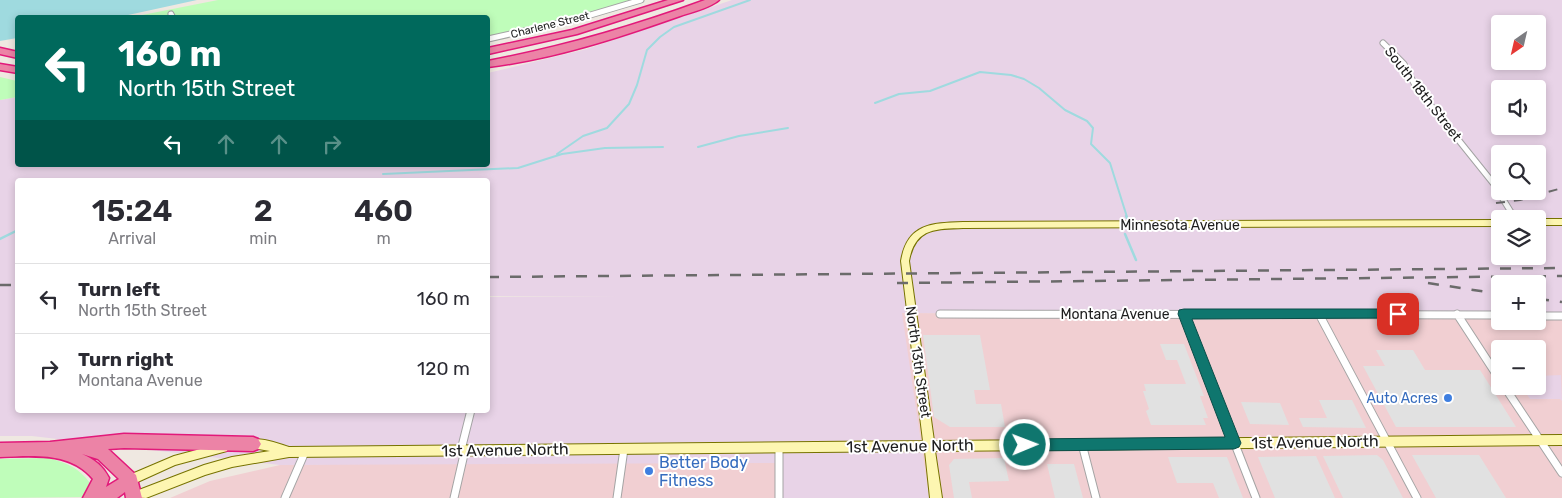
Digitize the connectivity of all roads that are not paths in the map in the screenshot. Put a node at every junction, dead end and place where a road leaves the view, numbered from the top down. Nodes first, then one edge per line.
1 (641, 0) edge
2 (678, 0) edge
3 (714, 0) edge
4 (490, 39) edge
5 (1383, 43) dead end
6 (0, 51) edge
7 (490, 51) edge
8 (15, 54) edge
9 (490, 64) edge
10 (0, 67) edge
11 (15, 70) edge
12 (1510, 210) edge
13 (1546, 222) edge
14 (1562, 222) edge
15 (1491, 223) edge
16 (908, 286) joint
17 (940, 314) dead end
18 (1184, 314) junction
19 (1318, 314) junction
20 (1457, 314) junction
21 (1491, 315) edge
22 (1546, 316) edge
23 (1562, 316) edge
24 (1491, 366) edge
25 (1510, 395) edge
26 (470, 413) edge
27 (1540, 440) junction
28 (1562, 440) edge
29 (1387, 441) junction
30 (1234, 443) junction
31 (76, 444) junction
32 (253, 444) junction
33 (1082, 444) junction
34 (929, 446) junction
35 (778, 447) junction
36 (50, 449) junction
37 (624, 449) junction
38 (0, 450) edge
39 (463, 450) junction
40 (289, 452) junction
41 (305, 452) junction
42 (1562, 473) edge
43 (131, 480) junction
44 (91, 498) edge
45 (103, 498) edge
46 (135, 498) edge
47 (285, 498) edge
48 (454, 498) edge
49 (617, 498) edge
50 (779, 498) edge
51 (936, 498) edge
52 (1096, 498) edge
53 (1256, 498) edge
54 (1417, 498) edge

1 - 4 street, Charlene Street
2 - 7 highway
3 - 9 highway
5 - 12 street, South 18th Street
6 - 8 highway
10 - 11 highway
13 - 14 street
15 - 16 street, Minnesota Avenue
16 - 34 street, North 13th Street
17 - 18 street, Montana Avenue
18 - 19 street, Montana Avenue
18 - 30 street
19 - 20 street, Montana Avenue
19 - 29 street
20 - 21 street, Montana Avenue
20 - 24 street
22 - 23 street
25 - 27 street
26 - 39 street
27 - 28 street, 1st Avenue North
27 - 29 street, 1st Avenue North
27 - 42 street
29 - 30 street, 1st Avenue North
29 - 54 street
30 - 33 street, 1st Avenue North
30 - 53 street
31 - 32 highway
31 - 36 highway
31 - 43 highway
32 - 40 street, 1st Avenue North
32 - 43 main road, 1st Avenue North
33 - 34 street, 1st Avenue North
33 - 52 street
34 - 35 main road, 1st Avenue North
34 - 51 street, North 13th Street
35 - 37 main road, 1st Avenue North
35 - 50 street
36 - 38 highway
36 - 44 highway
37 - 39 main road, 1st Avenue North
37 - 49 street
39 - 41 main road, 1st Avenue North
39 - 48 street
40 - 41 street, 1st Avenue North
40 - 46 main road, 1st Avenue North
41 - 47 street
43 - 45 highway, 1st Avenue North
43 - 46 highway

